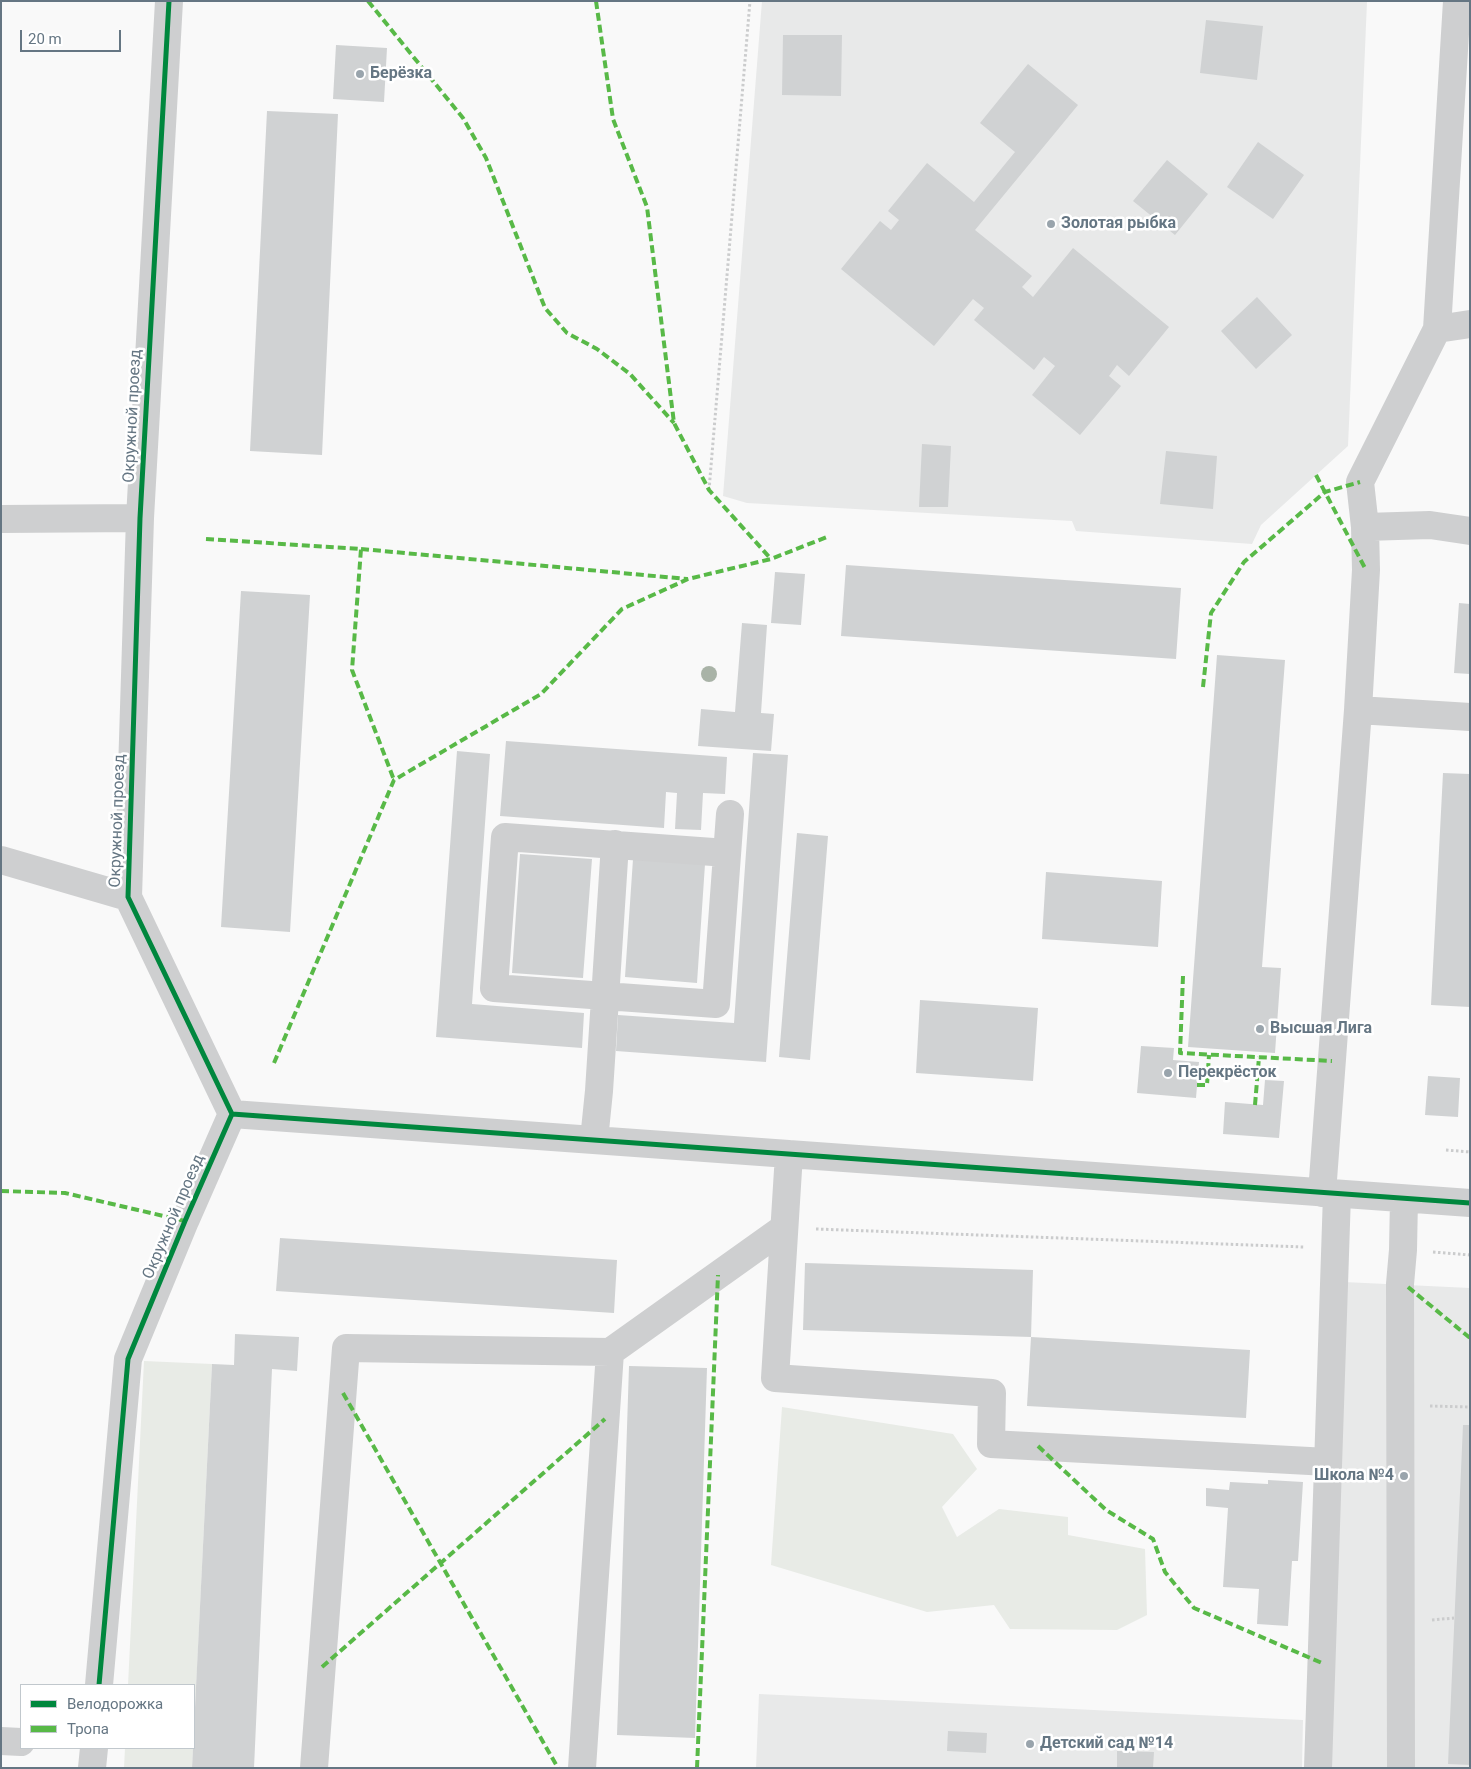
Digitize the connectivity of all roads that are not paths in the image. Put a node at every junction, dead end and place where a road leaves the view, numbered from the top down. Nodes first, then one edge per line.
1 (169, 1) edge
2 (1457, 1) edge
3 (1470, 324) edge
4 (1437, 329) junction
5 (140, 518) junction
6 (1, 519) edge
7 (1365, 527) junction
8 (1470, 531) edge
9 (1358, 710) junction
10 (1470, 716) edge
11 (730, 814) dead end
12 (615, 844) junction
13 (727, 853) junction
14 (1, 860) edge
15 (128, 897) junction
16 (604, 996) junction
17 (232, 1114) junction
18 (594, 1140) junction
19 (789, 1154) junction
20 (1330, 1193) junction
21 (1404, 1198) junction
22 (1470, 1203) edge
23 (784, 1228) junction
24 (610, 1352) junction
25 (1328, 1462) junction
26 (99, 1684) edge
27 (1, 1741) edge
28 (20, 1742) edge
29 (94, 1749) edge
30 (92, 1768) edge
31 (314, 1768) edge
32 (582, 1768) edge
33 (1318, 1768) edge
34 (1401, 1768) edge

1 - 5 street, Окружной проезд
2 - 4 street
3 - 4 street
4 - 7 street
5 - 6 street
5 - 15 street, Окружной проезд
7 - 8 street
7 - 9 street
9 - 10 street
9 - 20 street
11 - 13 street
12 - 13 street
12 - 16 street
12 - 16 street
13 - 16 street
14 - 15 street
15 - 17 street, Окружной проезд
16 - 18 street
17 - 18 street
17 - 26 street, Окружной проезд
18 - 19 street
19 - 20 street
19 - 23 street
20 - 21 street
20 - 25 street
21 - 22 street
21 - 34 street
23 - 24 street
23 - 25 street
24 - 31 street
24 - 32 street
25 - 33 street
27 - 28 street
29 - 30 street

